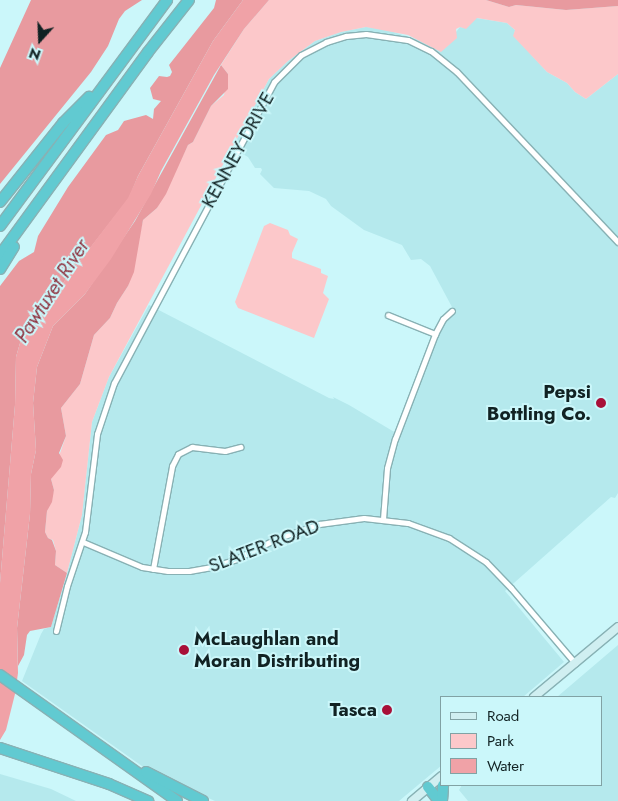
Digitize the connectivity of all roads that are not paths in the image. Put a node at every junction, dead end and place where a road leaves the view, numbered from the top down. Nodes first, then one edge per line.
1 (167, 0) edge
2 (189, 0) edge
3 (108, 79) junction
4 (45, 193) junction
5 (0, 202) edge
6 (0, 226) edge
7 (618, 242) edge
8 (0, 255) edge
9 (0, 270) edge
10 (452, 312) dead end
11 (388, 315) dead end
12 (436, 334) junction
13 (240, 447) dead end
14 (383, 519) junction
15 (82, 542) junction
16 (153, 569) junction
17 (618, 627) edge
18 (56, 631) dead end
19 (575, 663) junction
20 (0, 675) edge
21 (535, 696) edge
22 (71, 726) junction
23 (0, 748) edge
24 (440, 778) edge
25 (98, 780) junction
26 (443, 786) edge
27 (428, 787) junction
28 (133, 801) edge
29 (148, 801) edge
30 (177, 801) edge
31 (204, 801) edge
32 (412, 801) edge
33 (440, 801) edge

1 - 3 highway
2 - 4 highway
3 - 5 highway
3 - 6 highway
4 - 8 highway
4 - 9 highway
7 - 15 street, KENNEY DRIVE
10 - 12 street
11 - 12 street
12 - 14 street
13 - 16 street
14 - 16 street, SLATER ROAD
14 - 19 street, SLATER ROAD
15 - 16 street, SLATER ROAD
15 - 18 street, KENNEY DRIVE
17 - 19 main road
19 - 21 main road
20 - 22 highway
22 - 30 highway
22 - 31 highway
23 - 25 highway
24 - 27 main road
25 - 28 highway
25 - 29 highway
26 - 33 highway
27 - 32 main road
27 - 33 highway

